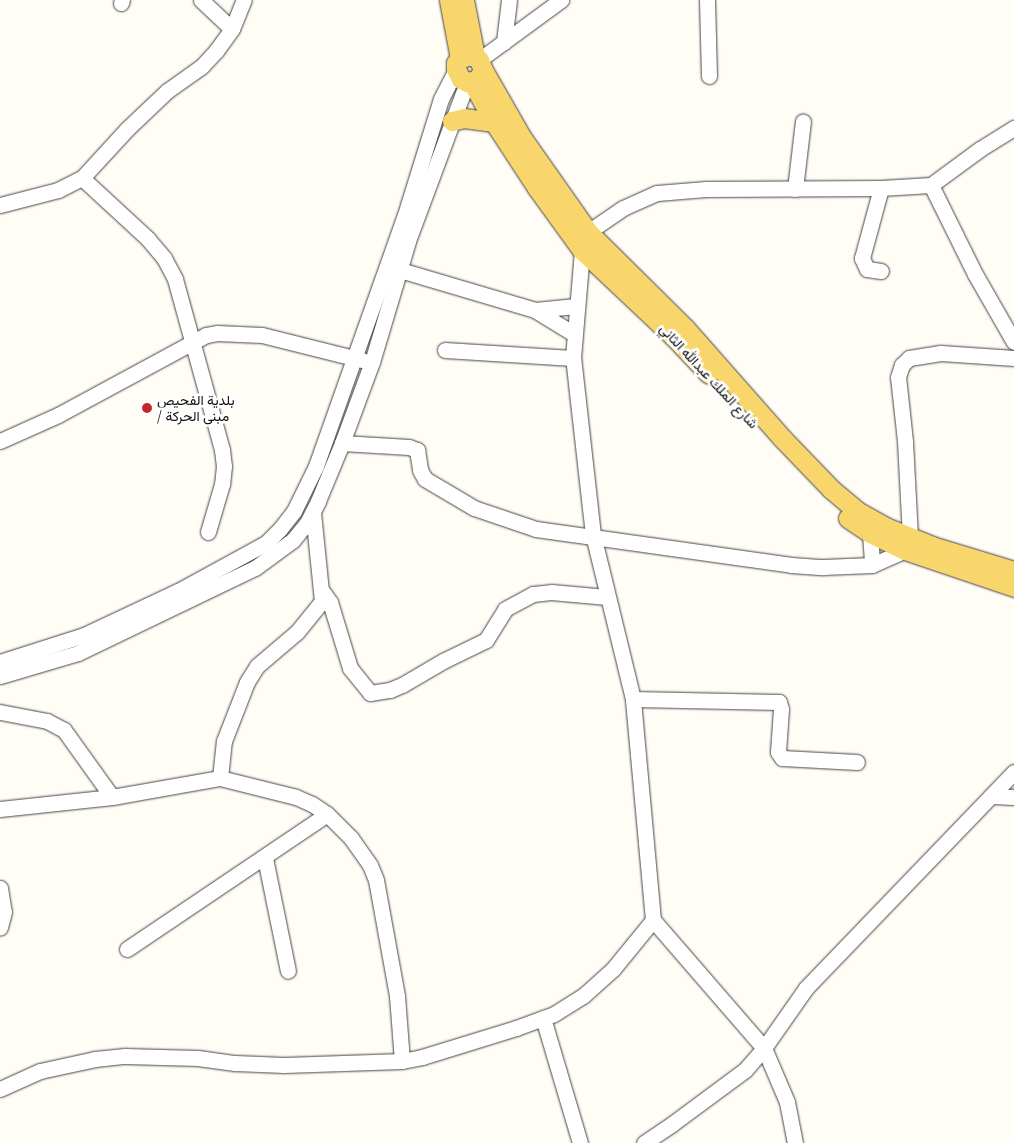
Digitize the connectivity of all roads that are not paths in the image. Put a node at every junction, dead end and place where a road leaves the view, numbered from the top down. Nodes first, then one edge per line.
1 (201, 0) edge
2 (244, 0) edge
3 (449, 0) edge
4 (464, 0) edge
5 (509, 0) edge
6 (561, 0) edge
7 (707, 0) edge
8 (232, 29) junction
9 (504, 42) junction
10 (470, 68) junction
11 (709, 76) dead end
12 (452, 121) junction
13 (804, 121) dead end
14 (494, 122) junction
15 (1014, 128) edge
16 (82, 178) junction
17 (932, 185) junction
18 (881, 188) junction
19 (795, 189) junction
20 (0, 205) edge
21 (588, 232) junction
22 (582, 250) junction
23 (400, 270) junction
24 (881, 271) dead end
25 (576, 306) junction
26 (535, 310) junction
27 (574, 334) junction
28 (193, 342) junction
29 (1014, 342) edge
30 (446, 350) dead end
31 (573, 358) junction
32 (1014, 358) edge
33 (353, 359) junction
34 (372, 362) junction
35 (0, 441) edge
36 (342, 443) junction
37 (313, 512) junction
38 (208, 532) dead end
39 (870, 533) junction
40 (593, 536) junction
41 (907, 544) junction
42 (872, 565) junction
43 (1014, 571) edge
44 (1014, 587) edge
45 (322, 590) junction
46 (607, 597) junction
47 (0, 662) edge
48 (0, 676) edge
49 (633, 699) junction
50 (0, 712) edge
51 (857, 762) dead end
52 (1014, 772) edge
53 (220, 778) junction
54 (992, 796) junction
55 (112, 797) junction
56 (1014, 797) edge
57 (0, 809) edge
58 (327, 814) junction
59 (264, 858) junction
60 (0, 888) edge
61 (653, 920) junction
62 (0, 927) edge
63 (127, 949) dead end
64 (288, 971) dead end
65 (543, 1018) junction
66 (764, 1048) junction
67 (402, 1061) junction
68 (0, 1089) edge
69 (580, 1143) edge
70 (644, 1143) edge
71 (795, 1143) edge

1 - 8 street
2 - 8 street
3 - 10 main road, شارع الملك عبدالله الثاني
4 - 10 main road, شارع الملك عبدالله الثاني
5 - 9 street
6 - 9 street
7 - 11 street
8 - 16 street
9 - 10 street
10 - 12 street
10 - 14 main road, شارع الملك عبدالله الثاني
10 - 21 main road, شارع الملك عبدالله الثاني
10 - 33 street
12 - 14 main road
12 - 23 street
13 - 19 street
14 - 22 main road, شارع الملك عبدالله الثاني
15 - 17 street
16 - 20 street
16 - 28 street
17 - 18 street
17 - 29 street
18 - 19 street
18 - 24 street
19 - 21 street
21 - 41 main road, شارع الملك عبدالله الثاني
22 - 25 street
22 - 39 main road, شارع الملك عبدالله الثاني
23 - 26 street
23 - 34 street
25 - 26 street
25 - 27 street
26 - 27 street
27 - 31 street
28 - 33 street
28 - 35 street
28 - 38 street
30 - 31 street
31 - 40 street
32 - 41 street
33 - 34 street
33 - 47 street
34 - 36 street
36 - 37 street
36 - 40 street
37 - 45 street
37 - 48 street
39 - 41 main road, شارع الملك عبدالله الثاني
39 - 42 street
40 - 42 street
40 - 46 street
41 - 42 street
41 - 43 main road, شارع الملك عبدالله الثاني
41 - 44 main road, شارع الملك عبدالله الثاني
45 - 46 street
45 - 53 street
46 - 49 street
49 - 51 street
49 - 61 street
50 - 55 street
52 - 54 street
53 - 55 street
53 - 58 street
54 - 56 street
54 - 66 street
55 - 57 street
58 - 59 street
58 - 67 street
59 - 63 street
59 - 64 street
60 - 62 street
61 - 65 street
61 - 66 street
65 - 67 street
65 - 69 street
66 - 70 street
66 - 71 street
67 - 68 street

